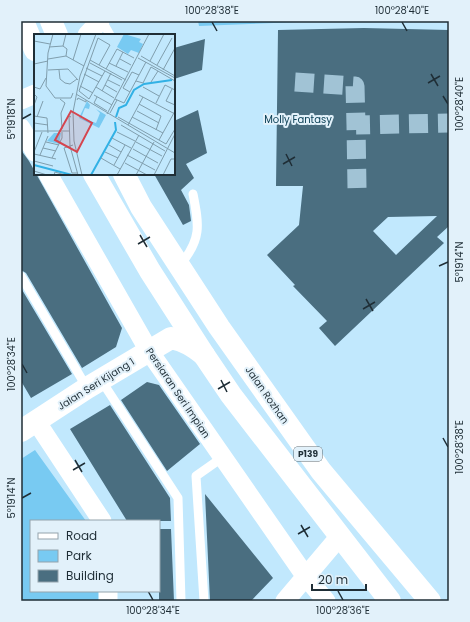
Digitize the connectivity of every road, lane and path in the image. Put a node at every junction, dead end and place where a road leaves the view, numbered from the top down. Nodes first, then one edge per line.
1 (23, 21) edge
2 (51, 21) edge
3 (101, 21) edge
4 (57, 34) edge
5 (87, 34) edge
6 (109, 34) edge
7 (34, 48) edge
8 (34, 94) edge
9 (21, 100) edge
10 (21, 128) edge
11 (34, 150) edge
12 (49, 175) edge
13 (95, 175) edge
14 (125, 175) edge
15 (193, 194) dead end
16 (179, 266) junction
17 (21, 276) edge
18 (175, 310) junction
19 (171, 338) junction
20 (149, 351) junction
21 (204, 355) junction
22 (94, 384) junction
23 (29, 426) edge
24 (223, 457) junction
25 (101, 520) edge
26 (340, 536) junction
27 (306, 577) junction
28 (182, 601) edge
29 (204, 601) edge
30 (285, 601) edge
31 (326, 601) edge
32 (390, 601) edge
33 (430, 601) edge

1 - 7 main road
2 - 4 main road
3 - 5 street
3 - 6 lane
8 - 9 street
10 - 11 street
12 - 20 street, Persiaran Seri Impian
13 - 18 main road, P139
14 - 16 main road, Jalan Rozhan / P139
15 - 16 lane
16 - 33 main road, Jalan Rozhan / P139
17 - 22 lane
18 - 19 main road
18 - 21 main road, P139
19 - 20 main road, Jalan Seri Kijang 1
19 - 21 main road
20 - 22 main road, Jalan Seri Kijang 1
20 - 24 street, Persiaran Seri Impian
21 - 26 main road, P139
22 - 23 main road, Jalan Seri Kijang 1
22 - 28 lane
23 - 25 street
24 - 27 street, Persiaran Seri Impian
24 - 29 lane
26 - 27 street
26 - 32 main road, P139
27 - 30 street
27 - 31 street, Persiaran Seri Impian

